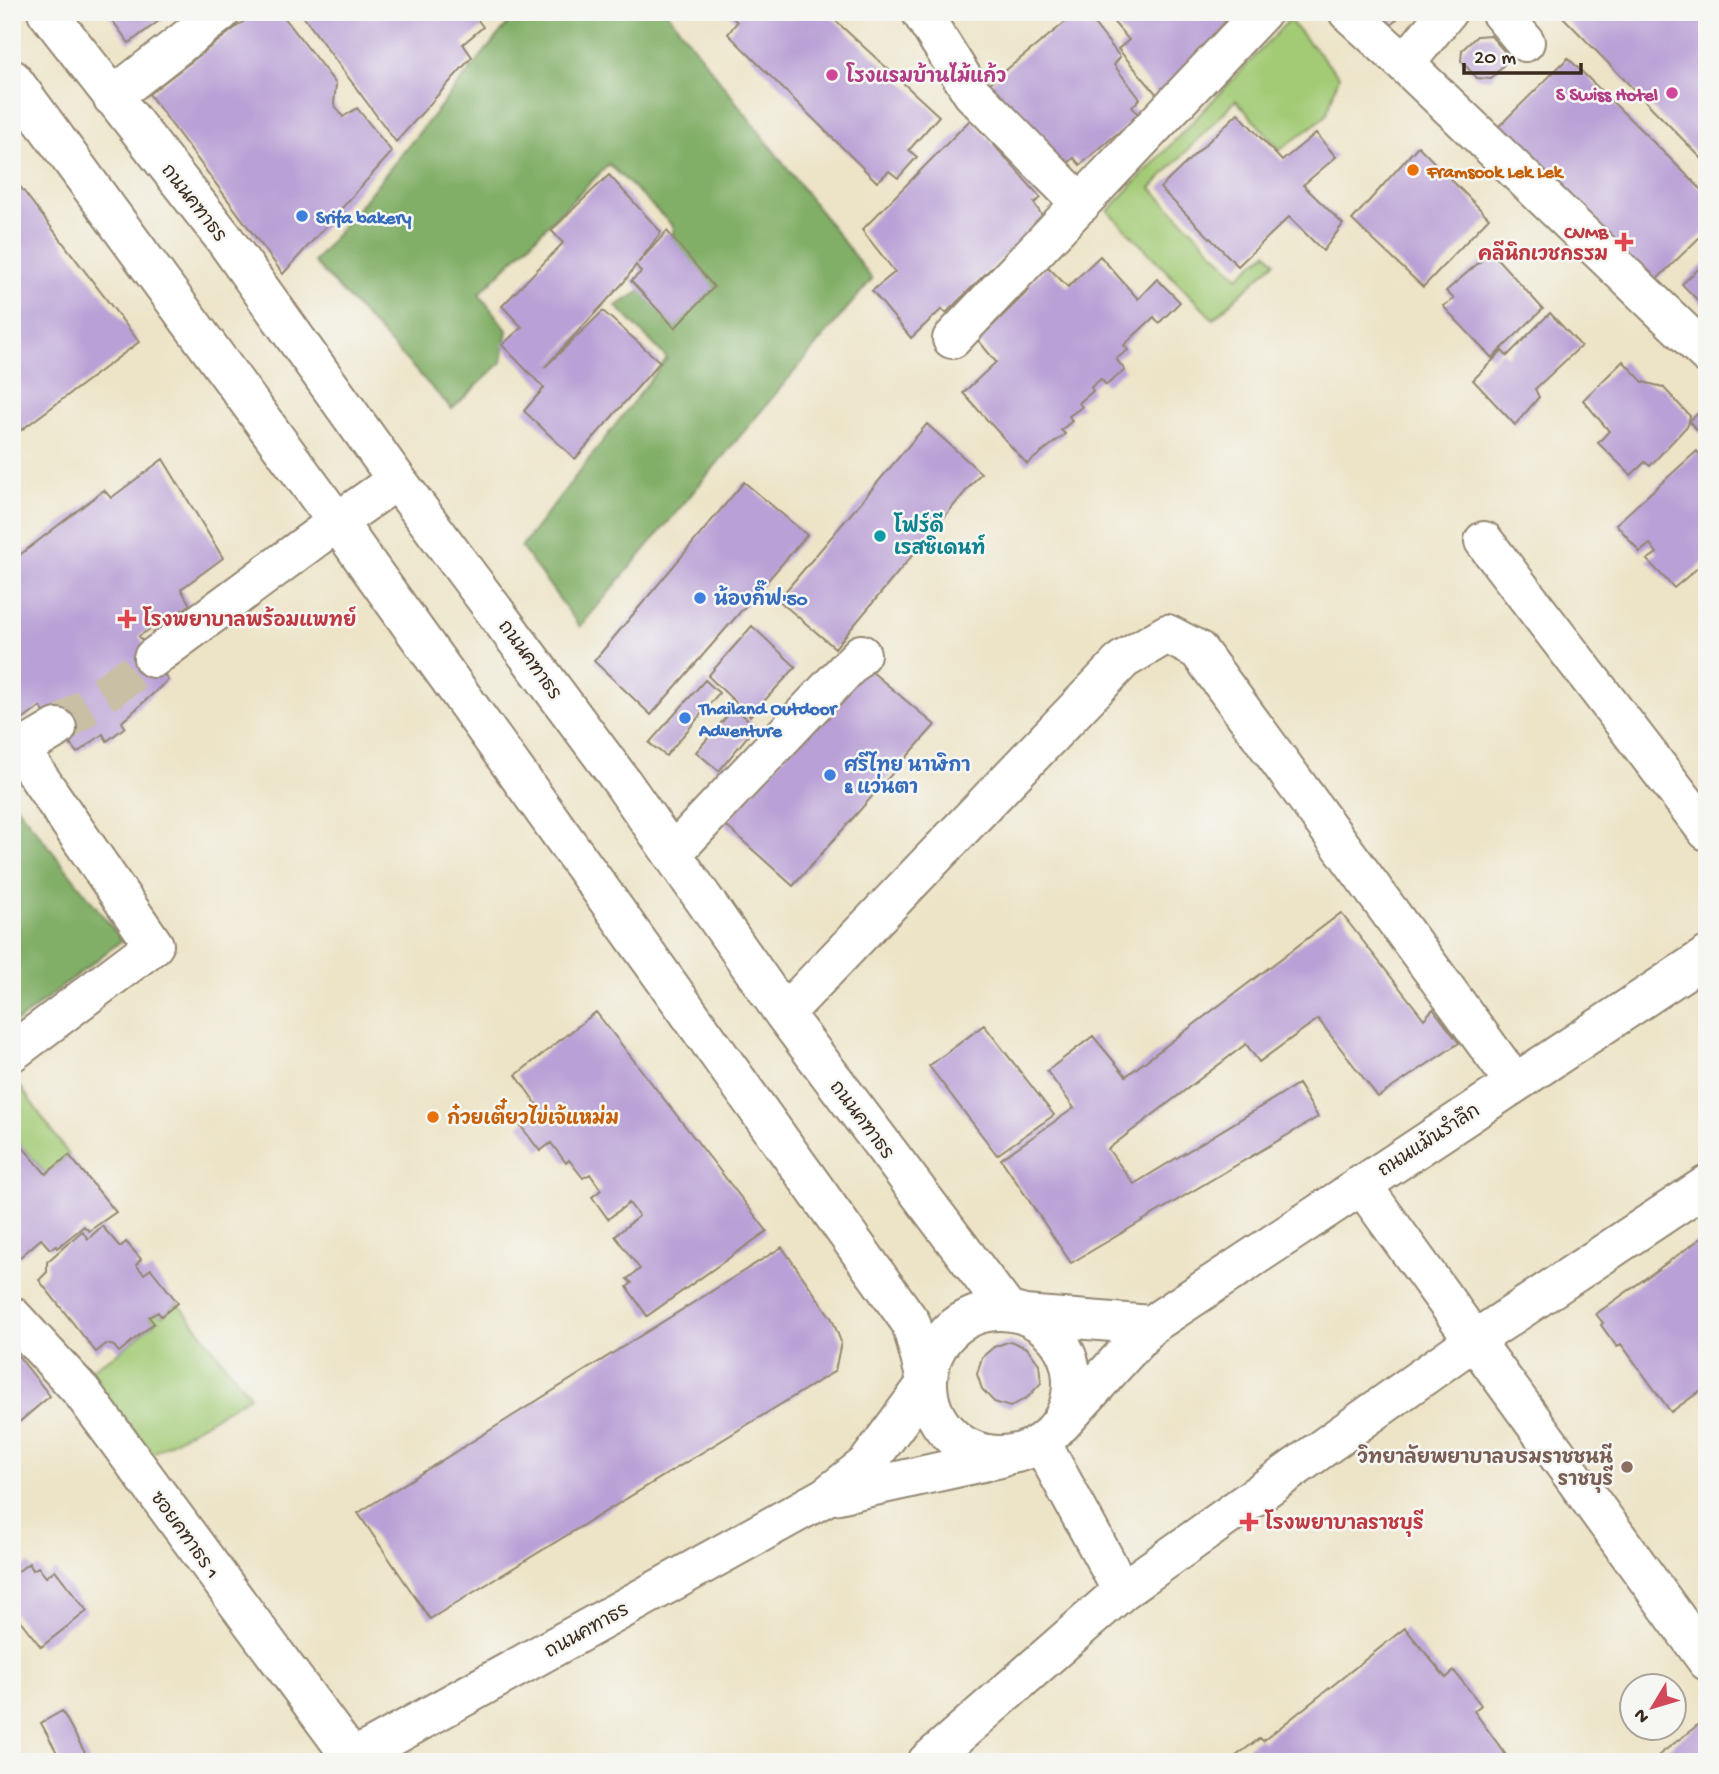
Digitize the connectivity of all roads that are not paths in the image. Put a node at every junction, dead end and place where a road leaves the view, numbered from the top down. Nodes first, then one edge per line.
1 (47, 12) edge
2 (220, 12) edge
3 (921, 12) edge
4 (1262, 12) edge
5 (1348, 12) edge
6 (1447, 12) edge
7 (1500, 12) edge
8 (1525, 42) dead end
9 (1405, 64) junction
10 (12, 79) edge
11 (112, 97) junction
12 (1081, 204) junction
13 (952, 339) dead end
14 (1707, 354) edge
15 (397, 480) junction
16 (337, 522) junction
17 (1484, 541) dead end
18 (861, 654) dead end
19 (153, 658) tunnel mouth
20 (57, 728) tunnel mouth
21 (16, 753) edge
22 (1707, 831) edge
23 (672, 854) junction
24 (1707, 956) edge
25 (784, 1014) junction
26 (12, 1052) edge
27 (1514, 1082) junction
28 (1361, 1184) junction
29 (1707, 1185) edge
30 (1015, 1313) junction
31 (12, 1315) edge
32 (1151, 1325) junction
33 (1473, 1341) junction
34 (926, 1382) junction
35 (1038, 1441) junction
36 (825, 1497) junction
37 (1122, 1591) junction
38 (1707, 1661) edge
39 (349, 1760) edge
40 (927, 1762) edge

1 - 11 street, ถนนคฑาธร
2 - 11 street
3 - 12 street
4 - 12 street
5 - 9 street
6 - 9 street
7 - 8 street
9 - 14 street
10 - 16 street
11 - 15 street, ถนนคฑาธร
12 - 13 street
15 - 16 street
15 - 23 street, ถนนคฑาธร
16 - 19 street
16 - 34 street
17 - 22 street
18 - 23 street
20 - 21 street
21 - 26 street
23 - 25 street, ถนนคฑาธร
24 - 27 street, ถนนแม้นรำลึก
25 - 27 street
25 - 30 street, ถนนคฑาธร
27 - 28 street, ถนนแม้นรำลึก
28 - 32 street, ถนนแม้นรำลึก
28 - 33 street
29 - 33 street
30 - 32 street
30 - 34 street
30 - 35 street
31 - 39 street, ซอยคฑาธร 1
32 - 35 street, ถนนแม้นรำลึก
33 - 37 street
33 - 38 street
34 - 35 street
34 - 36 street, ถนนคฑาธร
35 - 36 street, ถนนคฑาธร
35 - 37 street
36 - 39 street, ถนนคฑาธร
37 - 40 street

